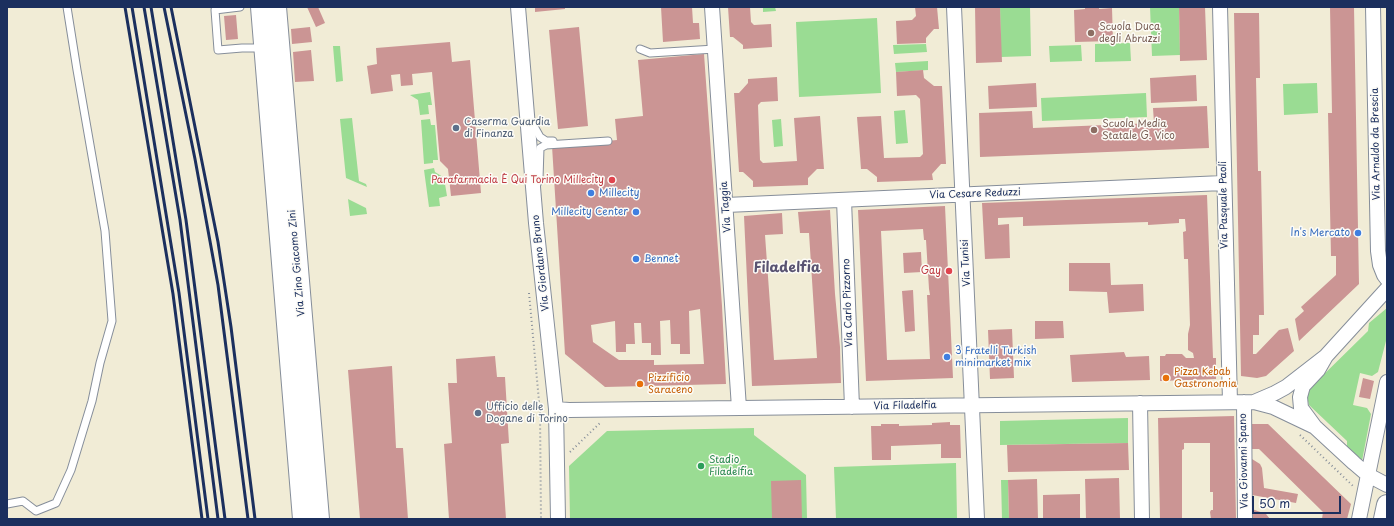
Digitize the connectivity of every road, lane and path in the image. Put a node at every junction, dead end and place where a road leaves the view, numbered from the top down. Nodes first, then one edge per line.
1 (68, 7) edge
2 (240, 7) edge
3 (261, 7) edge
4 (276, 7) edge
5 (518, 7) edge
6 (712, 7) edge
7 (954, 7) edge
8 (1220, 7) edge
9 (1373, 7) edge
10 (263, 48) junction
11 (640, 49) dead end
12 (715, 49) junction
13 (527, 114) junction
14 (1223, 183) junction
15 (534, 191) junction
16 (962, 194) junction
17 (844, 200) junction
18 (726, 205) junction
19 (1387, 279) edge
20 (1387, 289) edge
21 (1326, 356) junction
22 (1387, 382) edge
23 (1230, 402) junction
24 (1249, 402) junction
25 (1140, 403) junction
26 (972, 405) junction
27 (852, 407) junction
28 (739, 408) junction
29 (556, 409) junction
30 (1315, 427) junction
31 (1368, 475) junction
32 (1387, 485) edge
33 (7, 504) edge
34 (1387, 505) edge
35 (36, 515) edge
36 (303, 519) edge
37 (319, 519) edge
38 (558, 519) edge
39 (977, 519) edge
40 (1142, 519) edge
41 (1246, 519) edge
42 (1360, 519) edge
43 (1384, 519) edge

1 - 35 lane
2 - 10 lane
3 - 10 street, Via Zino Giacomo Zini
4 - 37 street, Via Zino Giacomo Zini
5 - 13 street, Via Giordano Bruno
6 - 12 street, Via Taggia
7 - 16 street, Via Tunisi
8 - 14 street, Via Pasquale Paoli
9 - 19 street, Via Arnaldo da Brescia
10 - 36 street, Via Zino Giacomo Zini
11 - 12 lane
12 - 18 street, Via Taggia
13 - 15 street, Via Giordano Bruno
13 - 15 lane
14 - 16 street, Via Cesare Reduzzi
14 - 23 street, Via Pasquale Paoli
15 - 29 street, Via Giordano Bruno
16 - 17 street, Via Cesare Reduzzi
16 - 26 street, Via Tunisi
17 - 18 street, Via Cesare Reduzzi
17 - 27 street, Via Carlo Pizzorno
18 - 28 street, Via Taggia
20 - 21 street
21 - 24 street
21 - 30 street
22 - 31 street
23 - 24 street, Via Filadelfia
23 - 25 street, Via Filadelfia
24 - 30 street
24 - 41 street, Via Giovanni Spano
25 - 26 street, Via Filadelfia
25 - 40 street
26 - 27 street, Via Filadelfia
26 - 39 street, Via Tunisi
27 - 28 street, Via Filadelfia
28 - 29 street, Via Filadelfia
29 - 38 street, Via Giordano Bruno
30 - 31 street
31 - 32 street
31 - 42 street
33 - 35 lane
34 - 43 street

